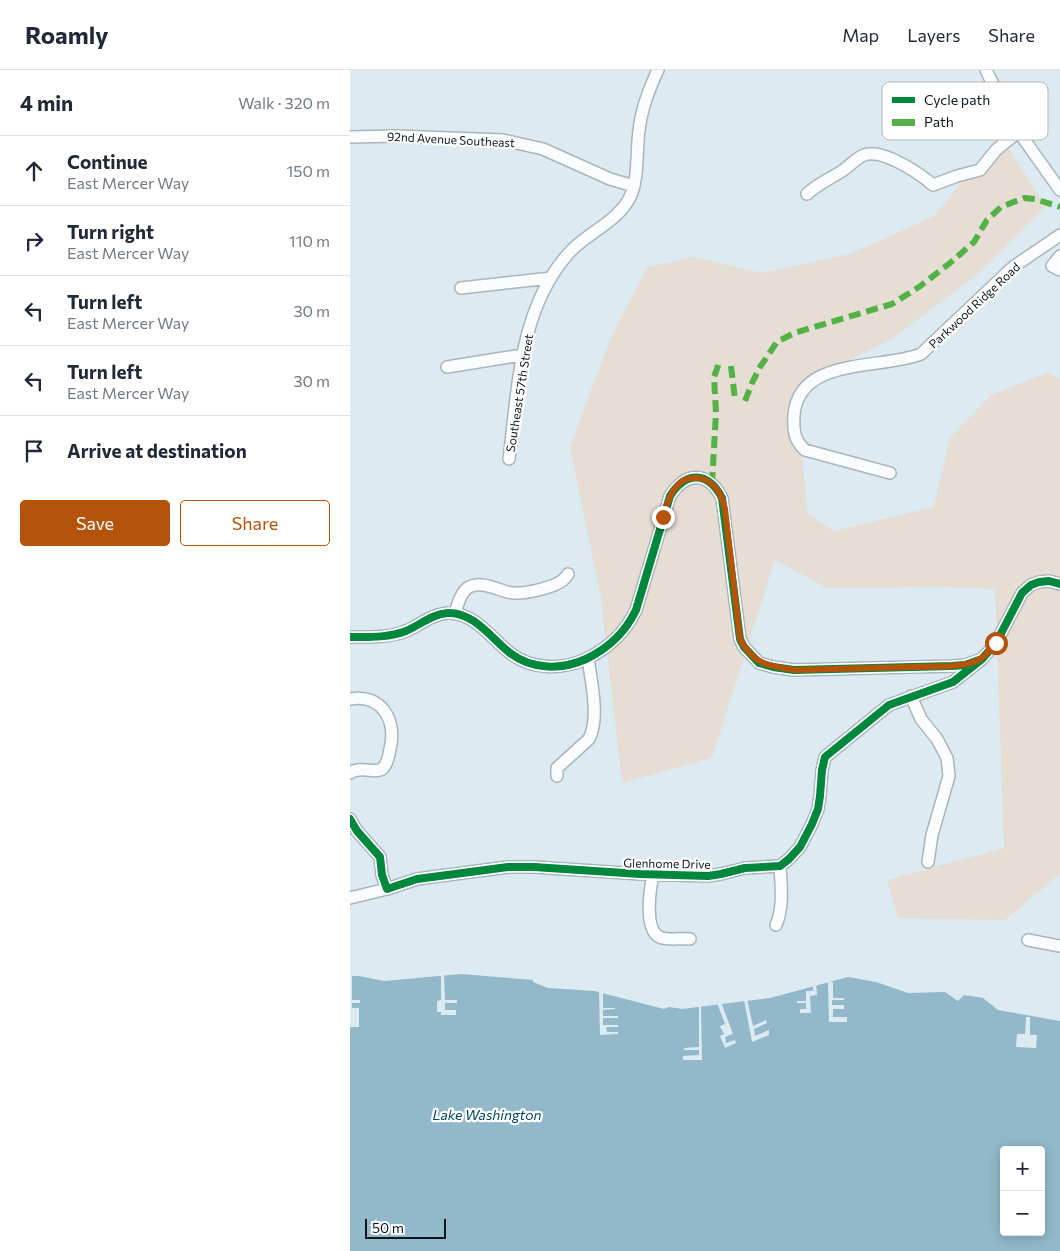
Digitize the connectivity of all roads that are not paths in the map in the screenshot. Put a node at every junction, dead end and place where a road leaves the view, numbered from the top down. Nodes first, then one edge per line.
1 (658, 70) edge
2 (986, 70) edge
3 (992, 82) edge
4 (350, 137) edge
5 (1009, 140) edge
6 (1025, 140) edge
7 (634, 186) junction
8 (1060, 190) edge
9 (807, 194) dead end
10 (1060, 235) edge
11 (1060, 256) edge
12 (1060, 270) edge
13 (551, 278) junction
14 (461, 288) dead end
15 (522, 355) junction
16 (447, 367) dead end
17 (509, 459) dead end
18 (890, 473) dead end
19 (568, 574) dead end
20 (1060, 584) edge
21 (455, 614) junction
22 (350, 637) edge
23 (588, 658) junction
24 (982, 659) junction
25 (911, 696) junction
26 (350, 699) edge
27 (350, 773) edge
28 (557, 776) dead end
29 (350, 818) edge
30 (928, 862) dead end
31 (780, 866) junction
32 (654, 875) junction
33 (387, 889) junction
34 (350, 898) edge
35 (776, 925) dead end
36 (690, 939) dead end
37 (1028, 940) dead end
38 (1060, 946) edge

1 - 7 street, Southeast 57th Street
2 - 3 street
4 - 7 street, 92nd Avenue Southeast
5 - 9 street
6 - 8 street
7 - 13 street, Southeast 57th Street
10 - 18 street, Parkwood Ridge Road
11 - 12 street
13 - 14 street
13 - 15 street, Southeast 57th Street
15 - 16 street
15 - 17 street, Southeast 57th Street
19 - 21 street
20 - 24 street
21 - 22 street
21 - 23 street
23 - 24 street
23 - 28 street
24 - 25 street
25 - 30 street
25 - 31 street
26 - 27 street
29 - 33 street
31 - 32 street, Glenhome Drive
31 - 35 street
32 - 33 street, Glenhome Drive
32 - 36 street
33 - 34 street, Glenhome Drive
37 - 38 street

